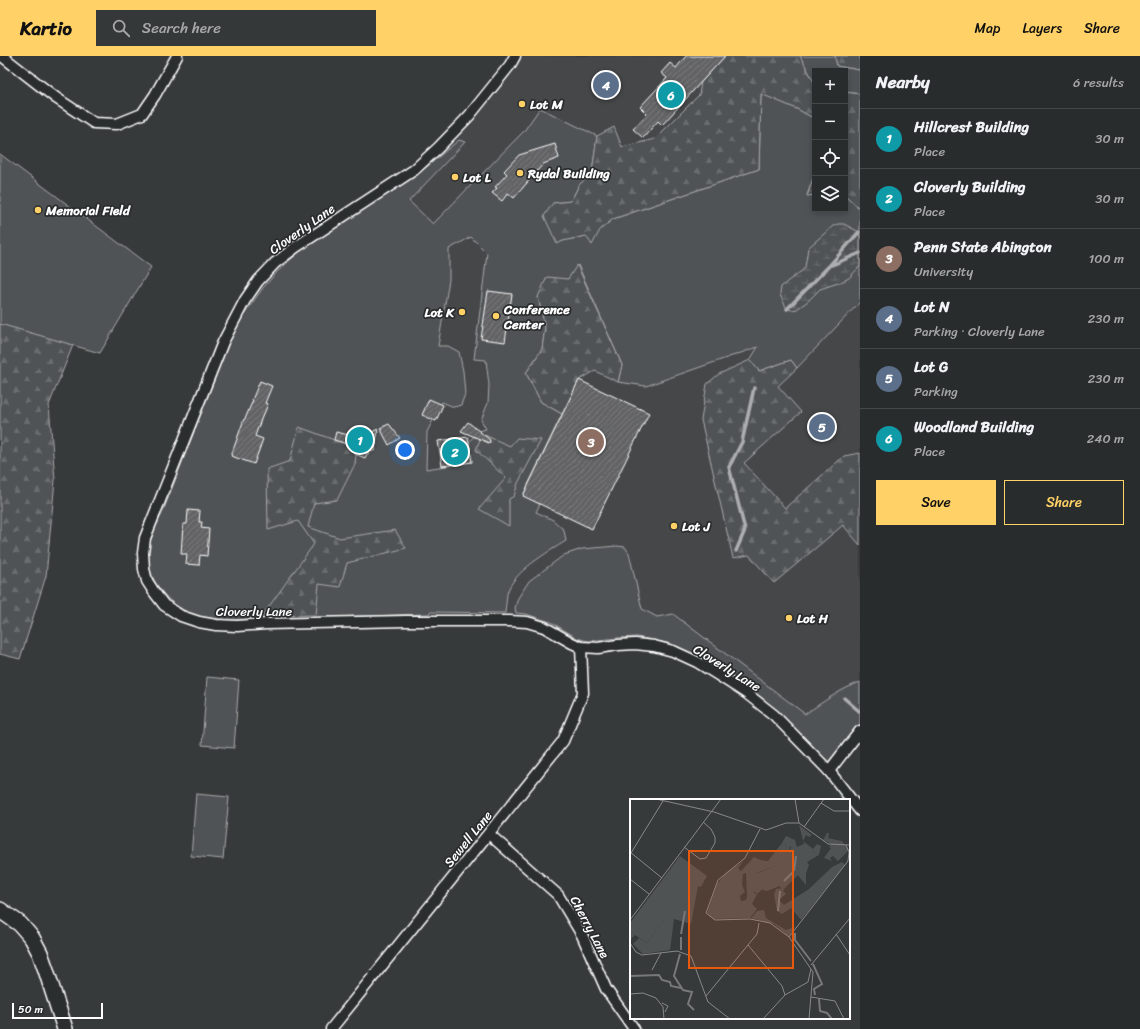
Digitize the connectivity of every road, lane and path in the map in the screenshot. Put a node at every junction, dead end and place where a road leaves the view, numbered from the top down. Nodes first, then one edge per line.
1 (2, 56) edge
2 (177, 56) edge
3 (515, 56) edge
4 (581, 647) junction
5 (860, 731) edge
6 (829, 771) junction
7 (860, 811) edge
8 (489, 834) junction
9 (0, 910) edge
10 (65, 1029) edge
11 (331, 1029) edge
12 (634, 1029) edge

1 - 2 street
3 - 4 street, Cloverly Lane
4 - 6 street, Cloverly Lane
4 - 8 street, Sewell Lane
5 - 6 street
6 - 7 street, Cloverly Lane
8 - 11 street, Sewell Lane
8 - 12 street, Cherry Lane
9 - 10 main road

